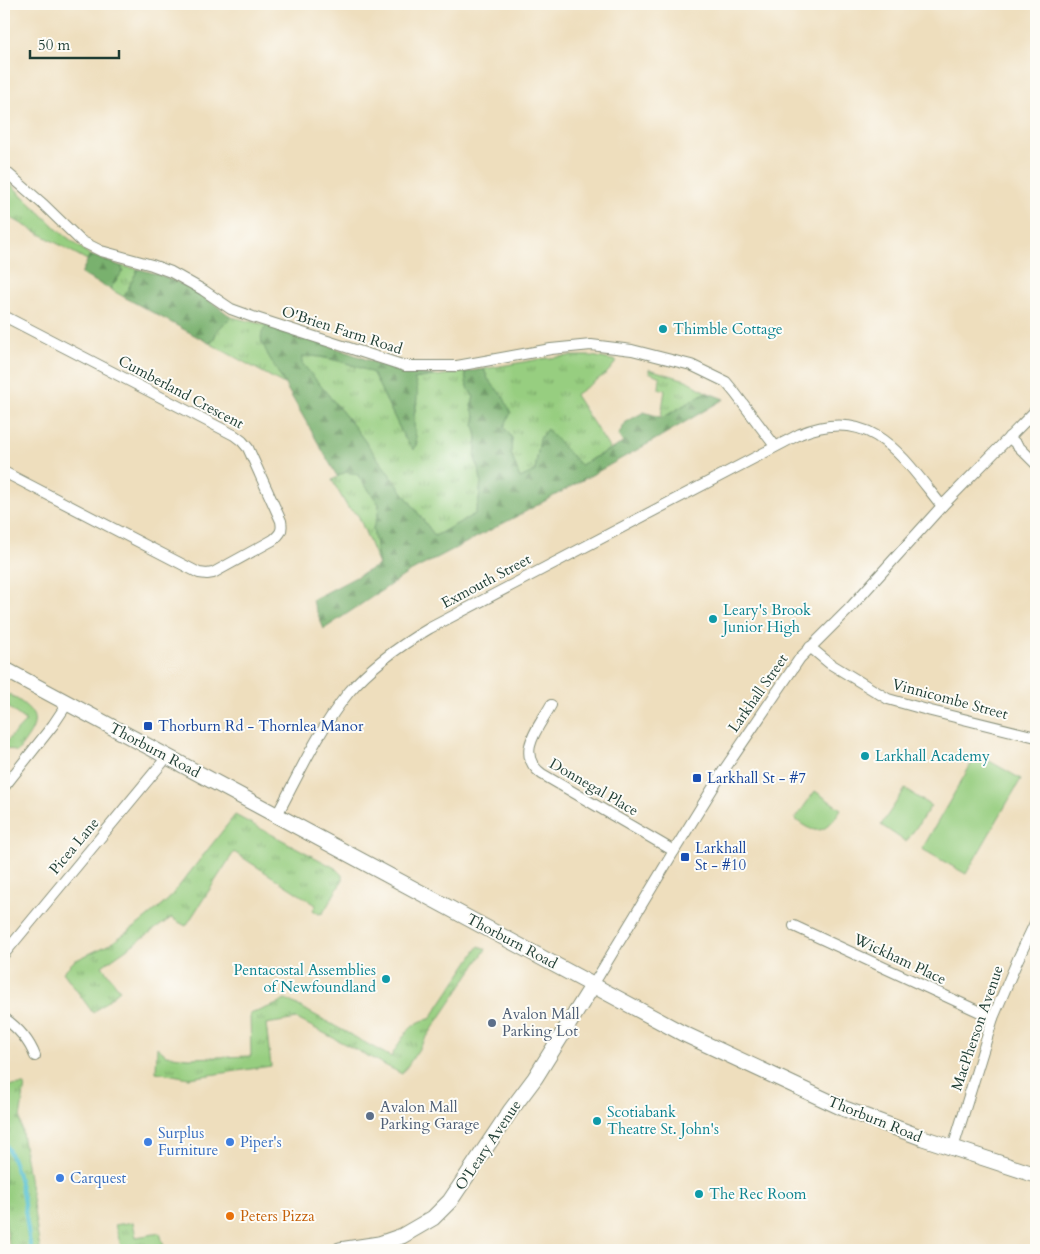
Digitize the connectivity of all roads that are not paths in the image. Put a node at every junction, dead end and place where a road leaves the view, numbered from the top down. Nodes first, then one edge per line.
1 (4, 170) edge
2 (4, 316) edge
3 (1036, 410) edge
4 (1009, 437) junction
5 (775, 446) junction
6 (1036, 464) edge
7 (4, 472) edge
8 (942, 506) junction
9 (810, 647) junction
10 (4, 669) edge
11 (67, 704) junction
12 (551, 705) dead end
13 (1036, 737) edge
14 (167, 757) junction
15 (4, 787) edge
16 (276, 815) junction
17 (674, 851) junction
18 (1036, 921) edge
19 (794, 926) dead end
20 (4, 954) edge
21 (593, 985) junction
22 (4, 1018) edge
23 (993, 1018) junction
24 (35, 1056) dead end
25 (953, 1148) junction
26 (1036, 1176) edge
27 (340, 1250) edge

1 - 5 street, O'Brien Farm Road
2 - 7 street, Cumberland Crescent
3 - 4 street, Larkhall Street
4 - 6 street
4 - 8 street, Larkhall Street
5 - 8 street, Exmouth Street
5 - 16 street, Exmouth Street
8 - 9 street, Larkhall Street
9 - 13 street, Vinnicombe Street
9 - 17 street, Larkhall Street
10 - 11 main road, Thorburn Road
11 - 14 main road, Thorburn Road
11 - 15 street
12 - 17 street, Donnegal Place
14 - 16 main road, Thorburn Road
14 - 20 street, Picea Lane
16 - 21 main road, Thorburn Road
17 - 21 street, Larkhall Street
18 - 23 street, MacPherson Avenue
19 - 23 street, Wickham Place
21 - 25 main road, Thorburn Road
21 - 27 main road, O'Leary Avenue
22 - 24 street
23 - 25 street, MacPherson Avenue
25 - 26 main road, Thorburn Road

